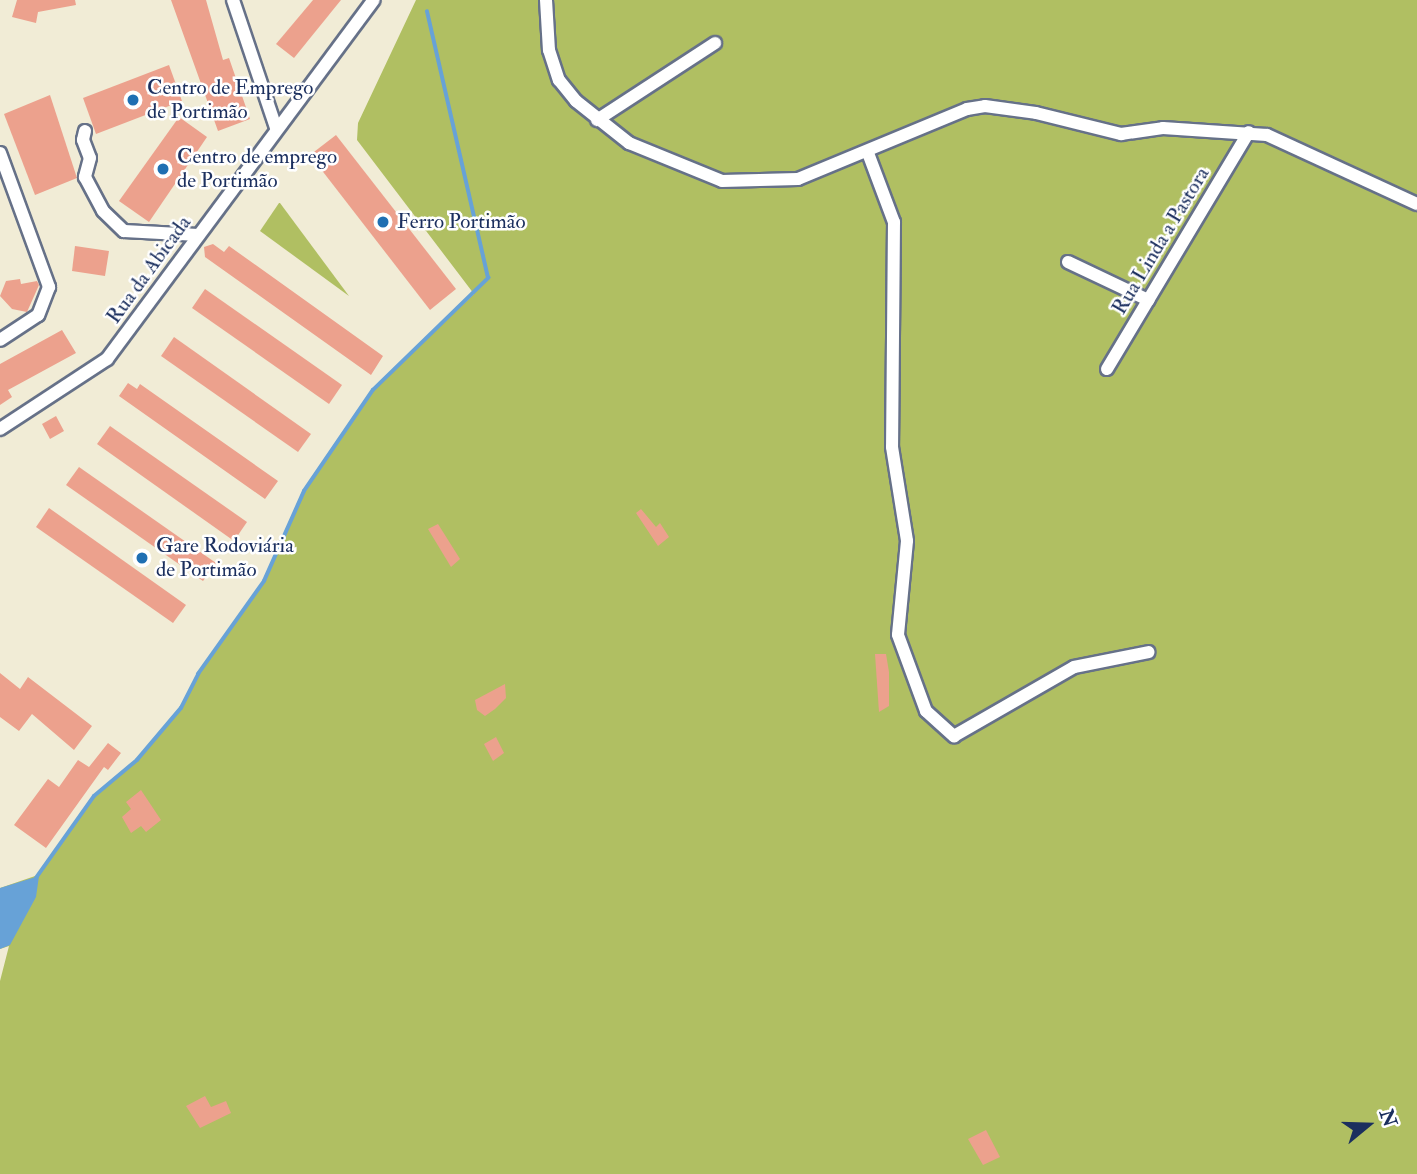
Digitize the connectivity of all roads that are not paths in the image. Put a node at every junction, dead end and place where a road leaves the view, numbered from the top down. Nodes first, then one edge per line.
1 (233, 0) edge
2 (374, 0) edge
3 (546, 0) edge
4 (715, 43) dead end
5 (597, 120) junction
6 (276, 128) junction
7 (85, 131) dead end
8 (1249, 132) junction
9 (0, 153) edge
10 (868, 153) junction
11 (1417, 204) edge
12 (198, 235) junction
13 (1069, 262) dead end
14 (1149, 300) junction
15 (0, 340) edge
16 (1107, 369) dead end
17 (0, 429) edge
18 (1149, 652) dead end

1 - 6 street
2 - 6 street, Rua da Abicada
3 - 5 street
4 - 5 street
5 - 10 street
6 - 12 street, Rua da Abicada
7 - 12 street
8 - 10 street
8 - 11 street
8 - 14 street, Rua Linda a Pastora
9 - 15 street
10 - 18 street
12 - 17 street, Rua da Abicada
13 - 14 street
14 - 16 street, Rua Linda a Pastora

